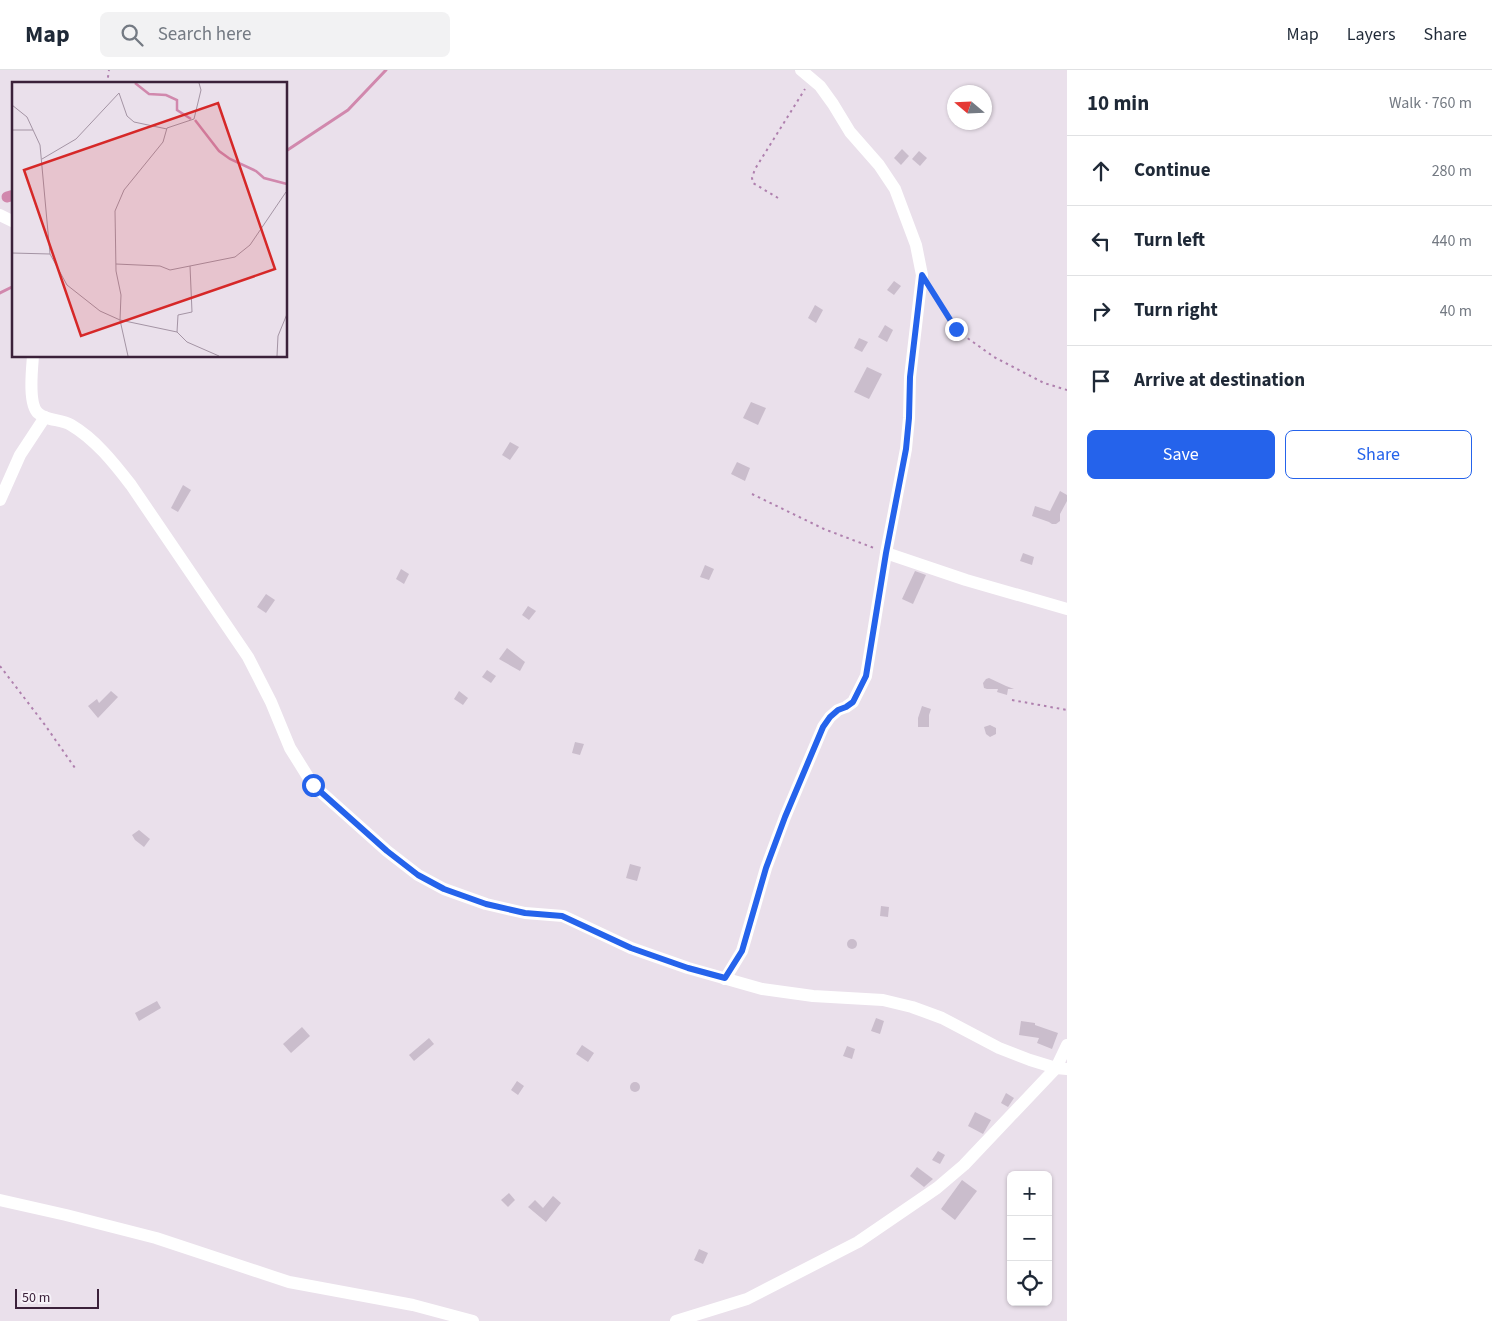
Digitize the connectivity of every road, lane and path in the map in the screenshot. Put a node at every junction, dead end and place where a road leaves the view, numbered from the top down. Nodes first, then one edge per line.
1 (801, 70) edge
2 (812, 79) junction
3 (778, 198) dead end
4 (0, 215) edge
5 (12, 221) edge
6 (922, 275) junction
7 (32, 358) edge
8 (1067, 390) edge
9 (45, 417) junction
10 (752, 494) dead end
11 (0, 500) edge
12 (886, 553) junction
13 (1067, 609) edge
14 (0, 666) edge
15 (1012, 700) dead end
16 (1067, 710) edge
17 (75, 768) dead end
18 (725, 978) junction
19 (1067, 1045) edge
20 (1062, 1069) edge
21 (0, 1200) edge
22 (472, 1321) edge
23 (676, 1321) edge

1 - 2 street
2 - 3 path
2 - 6 street
4 - 5 street
6 - 8 path
6 - 12 street
7 - 9 street
9 - 11 street
9 - 18 street
10 - 12 path
12 - 13 street
12 - 18 street
14 - 17 path
15 - 16 path
18 - 20 street
19 - 20 street
20 - 23 street
21 - 22 street

